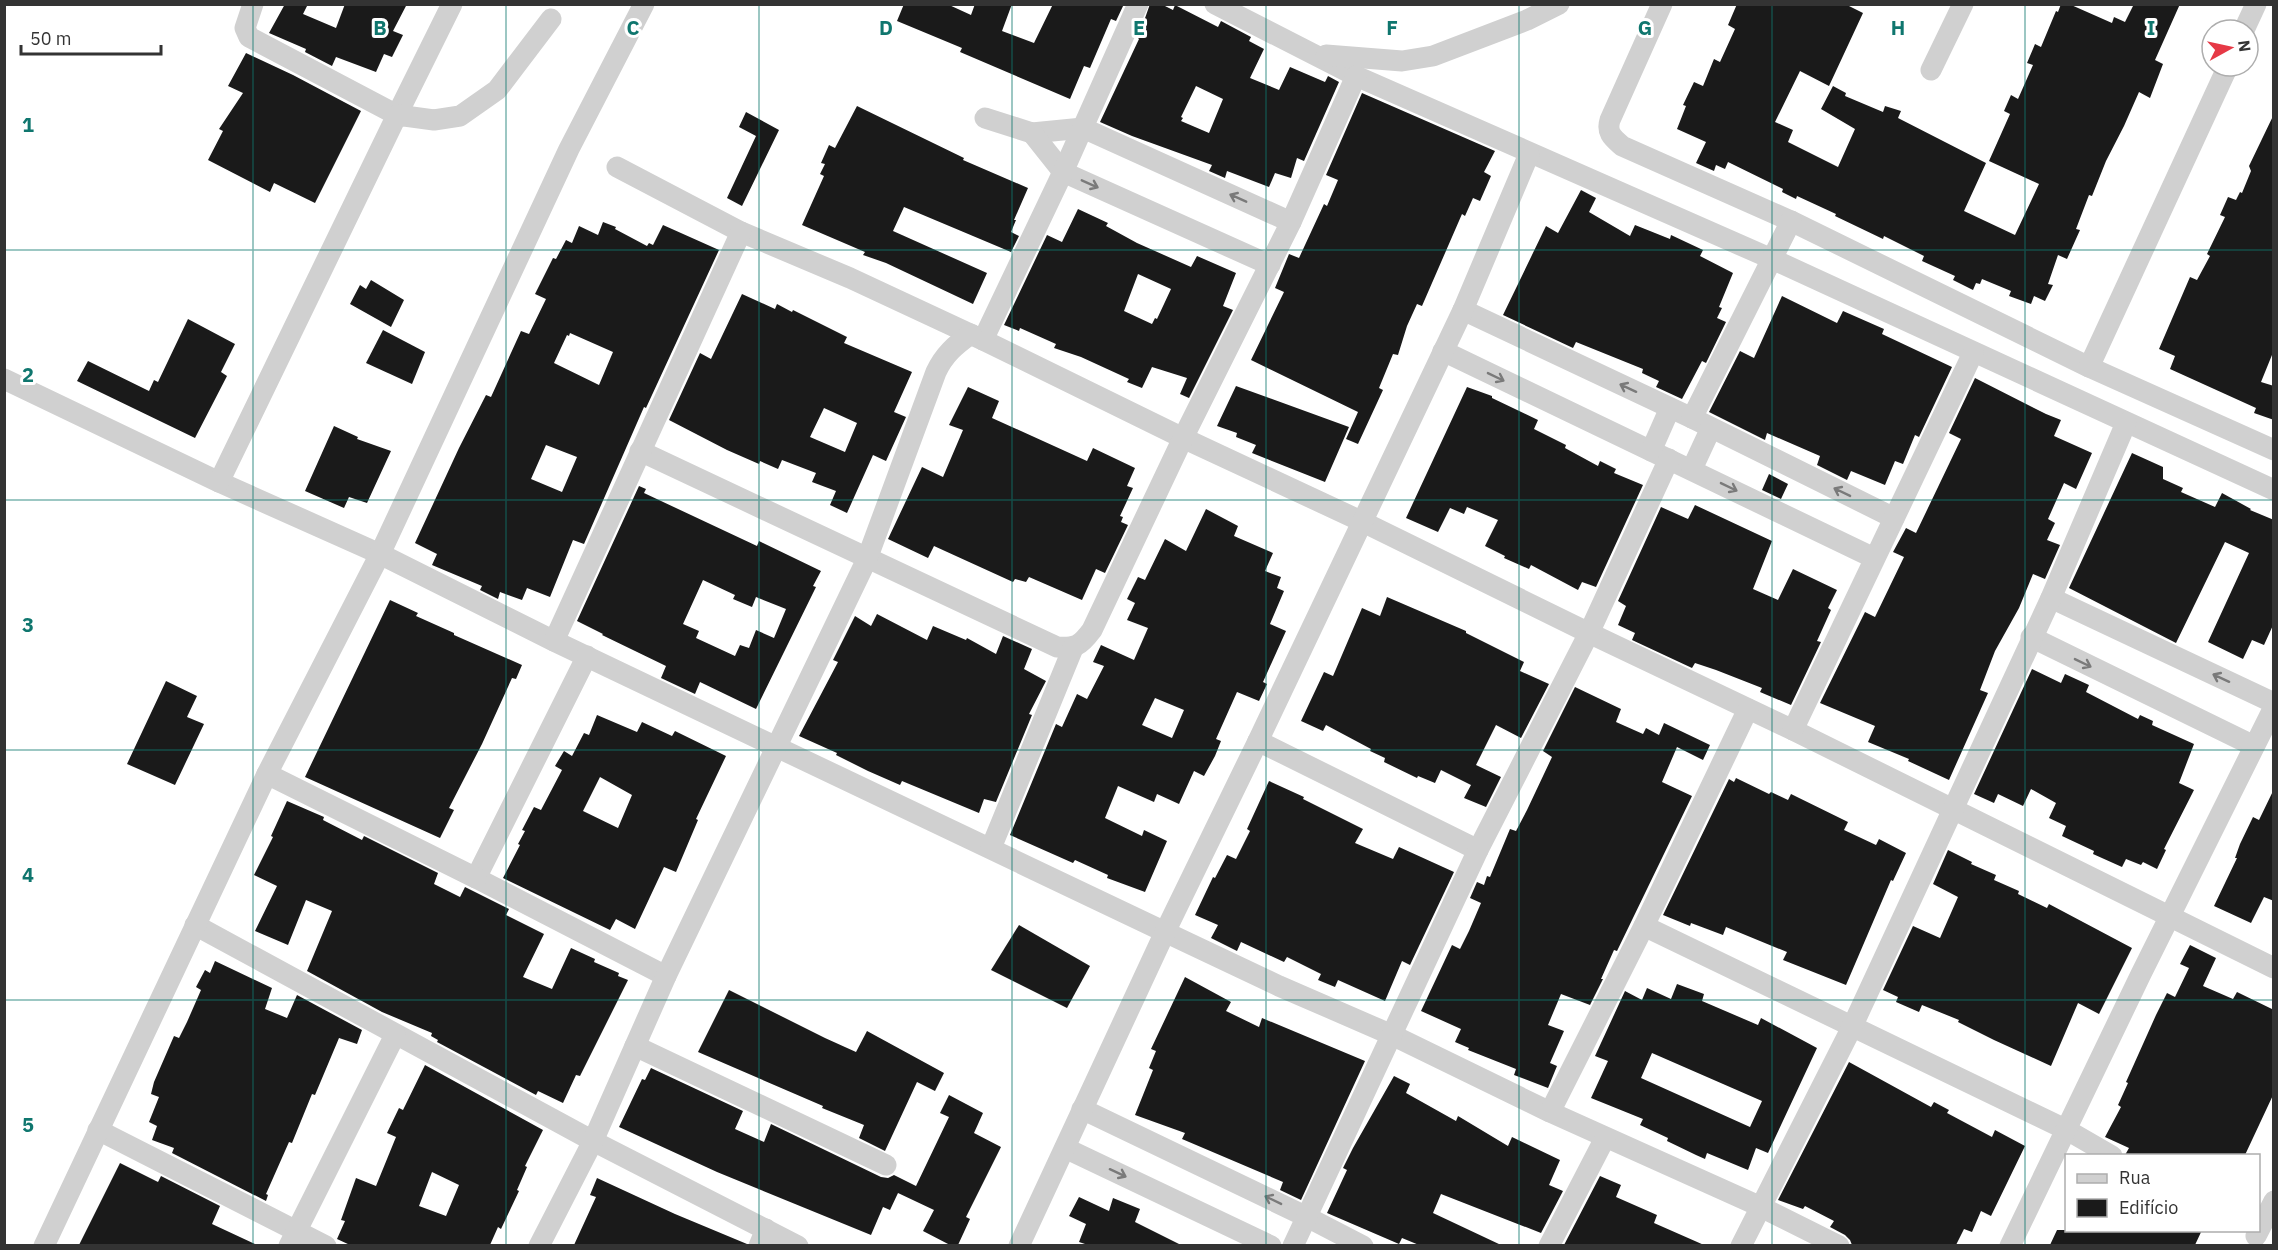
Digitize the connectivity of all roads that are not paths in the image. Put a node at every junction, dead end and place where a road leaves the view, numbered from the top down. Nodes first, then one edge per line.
1 (253, 4) edge
2 (452, 4) edge
3 (644, 4) edge
4 (1138, 4) edge
5 (1215, 4) edge
6 (1559, 4) edge
7 (1662, 4) edge
8 (1963, 4) edge
9 (2256, 4) edge
10 (2250, 18) edge
11 (551, 19) dead end
12 (1313, 53) junction
13 (1932, 70) dead end
14 (1356, 76) junction
15 (2222, 78) edge
16 (397, 115) junction
17 (985, 118) dead end
18 (1083, 128) junction
19 (1032, 133) junction
20 (1528, 154) junction
21 (617, 167) dead end
22 (1063, 172) junction
23 (1791, 221) junction
24 (1291, 222) junction
25 (741, 232) junction
26 (1772, 259) junction
27 (1270, 265) junction
28 (1463, 310) junction
29 (977, 337) junction
30 (1443, 351) junction
31 (1973, 353) junction
32 (2089, 367) junction
33 (4, 379) edge
34 (1670, 408) junction
35 (1692, 418) junction
36 (2126, 423) junction
37 (1711, 428) junction
38 (1183, 438) junction
39 (2274, 450) edge
40 (640, 451) junction
41 (1660, 455) junction
42 (1692, 469) junction
43 (219, 482) junction
44 (2274, 490) edge
45 (1894, 518) junction
46 (1363, 522) junction
47 (380, 554) junction
48 (1874, 558) junction
49 (867, 559) junction
50 (2051, 598) junction
51 (1589, 633) junction
52 (2031, 637) junction
53 (554, 641) junction
54 (1073, 648) junction
55 (587, 656) junction
56 (2274, 705) edge
57 (1748, 709) junction
58 (1793, 730) junction
59 (1258, 741) junction
60 (778, 746) junction
61 (2254, 746) junction
62 (267, 774) junction
63 (1953, 810) junction
64 (991, 848) junction
65 (1478, 850) junction
66 (476, 878) junction
67 (2171, 916) junction
68 (195, 925) junction
69 (1644, 926) junction
70 (1165, 932) junction
71 (2274, 968) edge
72 (666, 976) junction
73 (1852, 1027) junction
74 (395, 1035) junction
75 (1392, 1035) junction
76 (635, 1046) junction
77 (1082, 1109) junction
78 (1550, 1112) junction
79 (2067, 1130) junction
80 (98, 1131) junction
81 (1605, 1138) junction
82 (593, 1142) junction
83 (1065, 1148) junction
84 (2110, 1154) edge
85 (886, 1165) dead end
86 (2274, 1201) edge
87 (1759, 1206) junction
88 (1307, 1217) junction
89 (762, 1237) edge
90 (2258, 1237) edge
91 (292, 1238) edge
92 (44, 1245) edge
93 (326, 1245) edge
94 (539, 1245) edge
95 (798, 1245) edge
96 (1019, 1245) edge
97 (1271, 1245) edge
98 (1293, 1245) edge
99 (1363, 1245) edge
100 (1549, 1245) edge
101 (1741, 1245) edge
102 (1839, 1245) edge
103 (2010, 1245) edge

1 - 16 street
2 - 16 street
3 - 47 street
4 - 18 street
5 - 12 street
6 - 12 street
7 - 23 street
8 - 13 street
9 - 10 street
11 - 16 street
12 - 14 street
14 - 20 street
14 - 24 street
15 - 32 street
16 - 43 street
17 - 19 street
18 - 19 street
18 - 22 street
24 -> 18 street
19 - 22 street
20 - 26 street
20 - 28 street
21 - 25 street
22 -> 27 street
22 - 29 street
23 - 26 street
23 - 32 street
24 - 27 street
25 - 29 street
25 - 40 street
26 - 31 street
26 - 35 street
27 - 38 street
28 - 30 street
34 -> 28 street
29 - 38 street
29 - 49 street
30 -> 41 street
30 - 46 street
31 - 36 street
31 - 45 street
32 - 39 street
33 - 43 street
34 - 35 street
34 - 41 street
35 - 37 street
36 - 44 street
36 - 50 street
37 - 42 street
45 -> 37 street
38 - 46 street
38 - 54 street
40 - 49 street
40 - 53 street
41 - 42 street
41 - 51 street
42 -> 48 street
43 - 47 street
45 - 48 street
46 - 51 street
46 - 59 street
47 - 53 street
47 - 62 street
48 - 58 street
49 - 54 street
49 - 60 street
50 - 52 street
56 -> 50 street
51 - 57 street
51 - 65 street
52 -> 61 street
52 - 63 street
53 - 55 street
54 - 64 street
55 - 60 street
55 - 66 street
56 - 61 street
57 - 58 street
57 - 69 street
58 - 63 street
59 - 65 street
59 - 70 street
60 - 64 street
60 - 72 street
61 - 67 street
62 - 66 street
62 - 68 street
63 - 67 street
63 - 73 street
64 - 70 street
65 - 75 street
66 - 72 street
67 - 71 street
67 - 79 street
68 - 74 street
68 - 80 street
69 - 73 street
69 - 78 street
70 - 75 street
70 - 77 street
72 - 76 street
73 - 79 street
73 - 87 street
74 - 82 street
74 - 91 street
75 - 78 street
75 - 88 street
76 - 82 street
76 - 85 street
77 - 83 street
88 -> 77 street
78 - 81 street
79 - 84 street
79 - 103 street
80 - 91 street
80 - 92 street
81 - 87 street
81 - 100 street
82 - 89 street
82 - 94 street
83 - 96 street
83 -> 97 street
86 - 90 street
87 - 101 street
87 - 102 street
88 - 98 street
88 - 99 street
89 - 95 street
91 - 93 street

